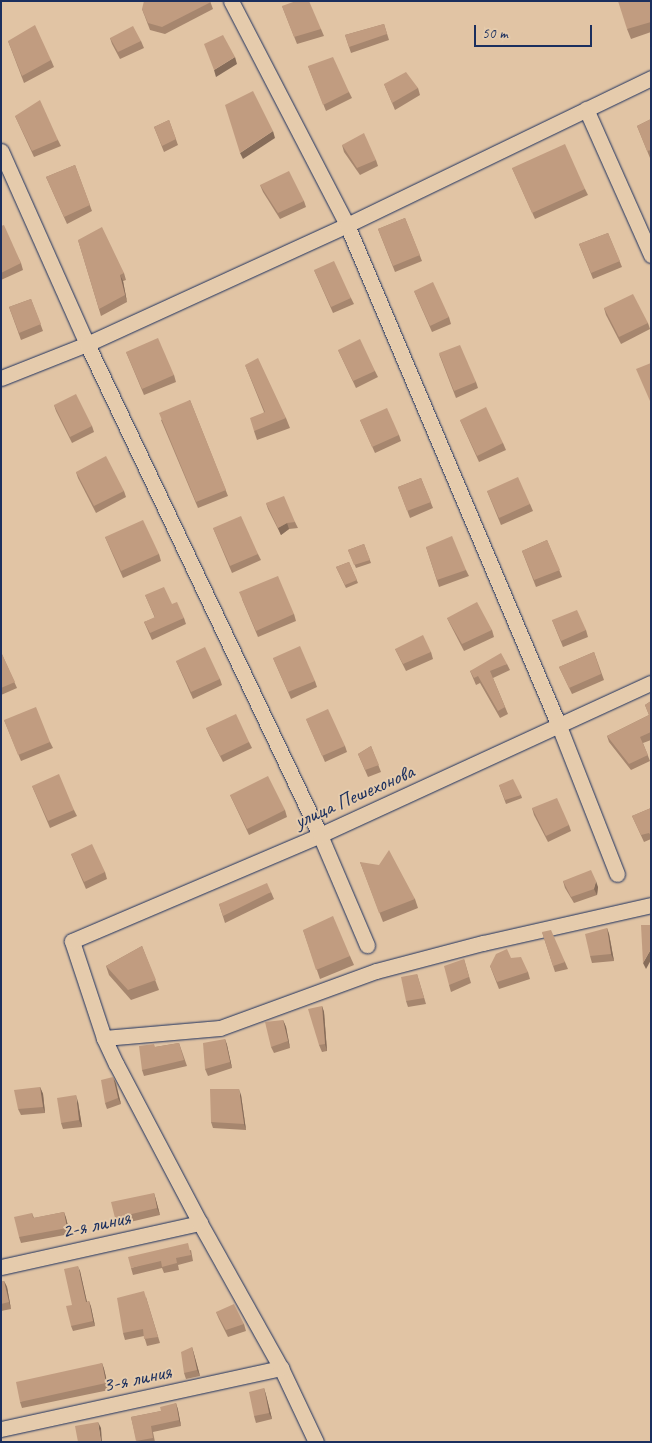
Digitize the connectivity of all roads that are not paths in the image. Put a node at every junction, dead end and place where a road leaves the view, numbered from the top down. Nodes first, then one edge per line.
1 (231, 1) edge
2 (651, 78) edge
3 (586, 109) junction
4 (1, 151) edge
5 (347, 225) junction
6 (651, 255) edge
7 (87, 344) junction
8 (1, 378) edge
9 (651, 683) edge
10 (559, 726) junction
11 (320, 835) junction
12 (617, 874) dead end
13 (651, 905) edge
14 (367, 945) dead end
15 (104, 1038) junction
16 (200, 1223) junction
17 (1, 1267) edge
18 (281, 1368) junction
19 (1, 1429) edge
20 (316, 1442) edge

1 - 5 street
2 - 3 street
3 - 5 street
3 - 6 street
4 - 7 street
5 - 7 street
5 - 10 street
7 - 8 street
7 - 11 street
9 - 10 street, улица Пешехонова
10 - 11 street, улица Пешехонова
10 - 12 street
11 - 14 street
11 - 15 street, улица Пешехонова
13 - 15 street
15 - 16 street
16 - 17 street, 2-я линия
16 - 18 street
18 - 19 street, 3-я линия
18 - 20 street

